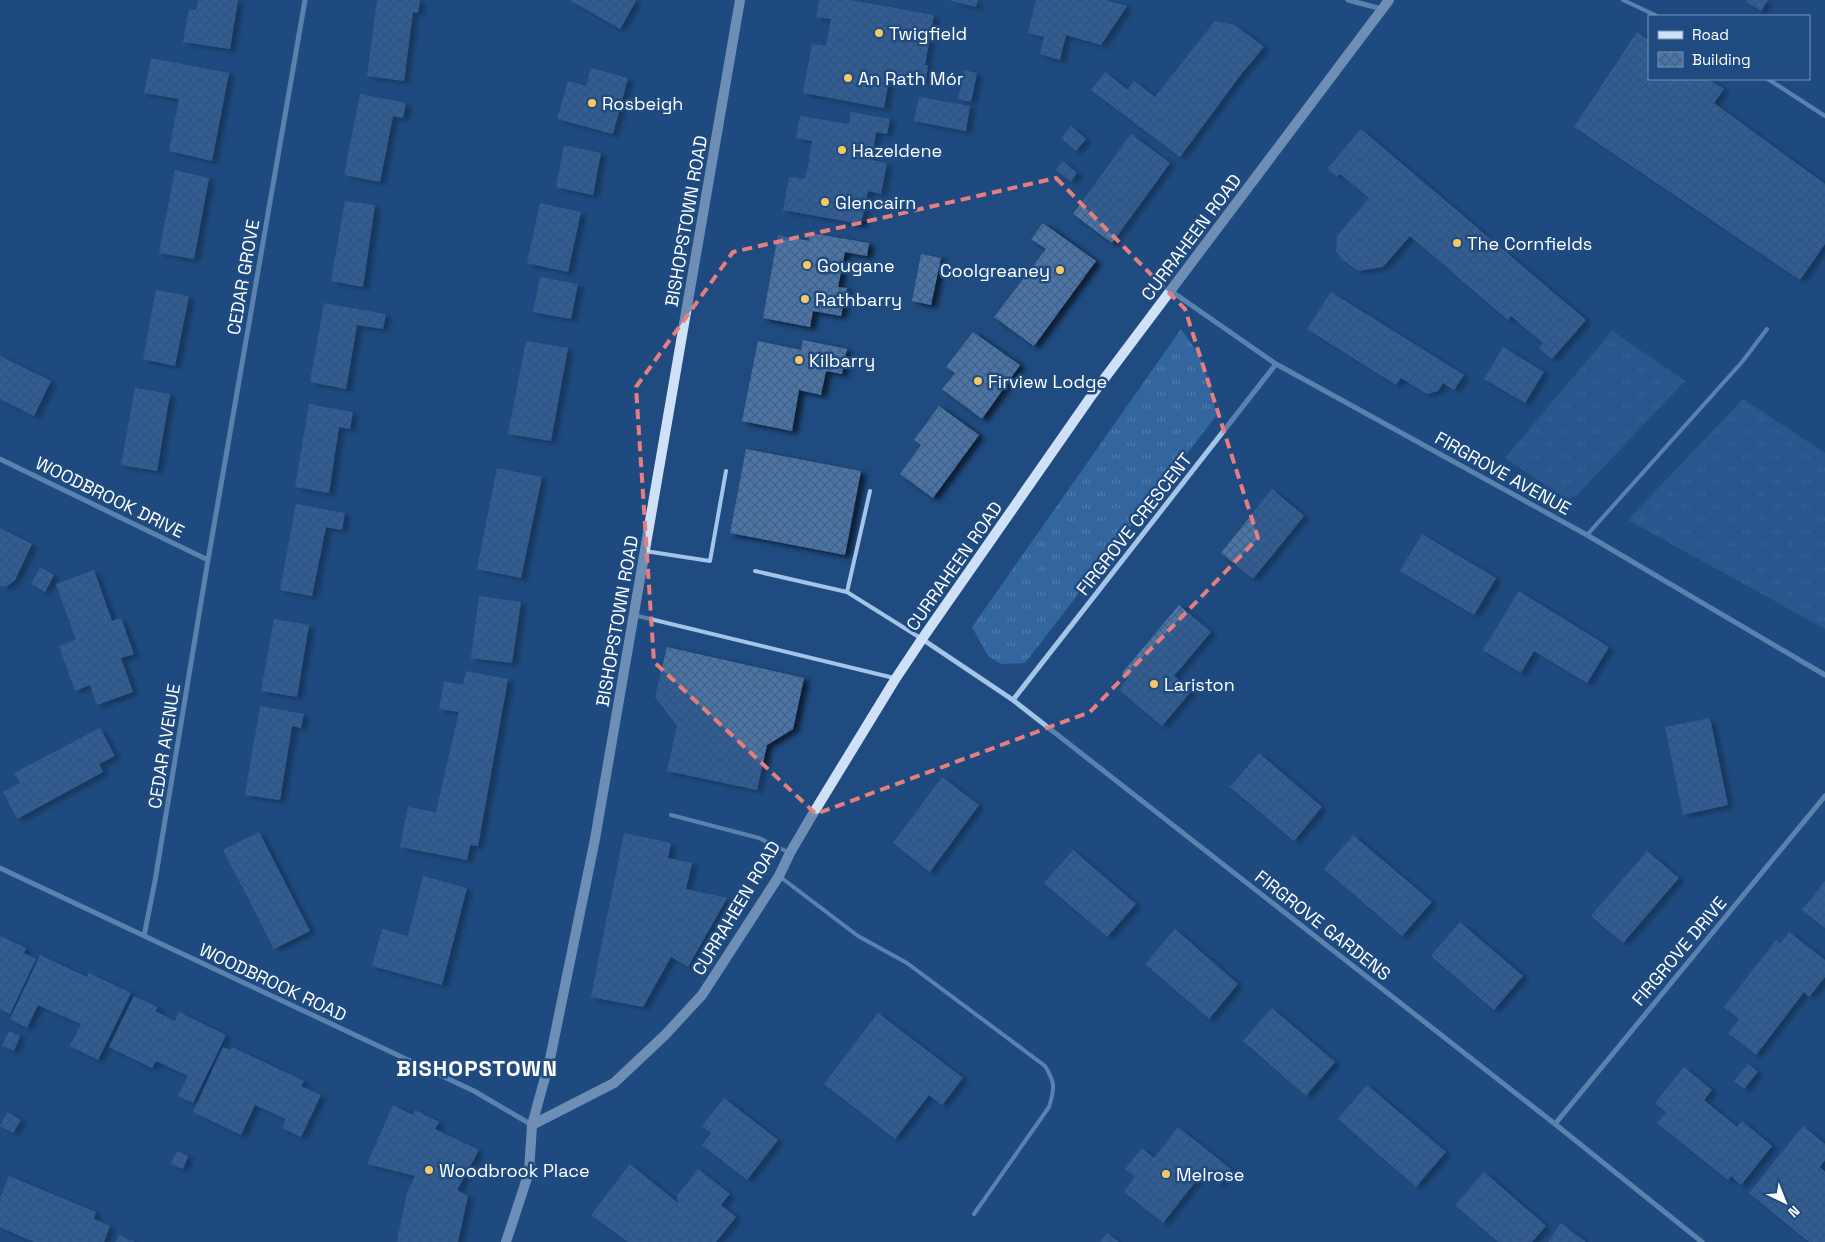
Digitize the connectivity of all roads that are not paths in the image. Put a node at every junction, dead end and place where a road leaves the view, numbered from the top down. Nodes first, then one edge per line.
1 (305, 0) edge
2 (740, 0) edge
3 (1348, 0) edge
4 (1389, 0) edge
5 (1623, 0) edge
6 (1382, 9) junction
7 (1655, 15) edge
8 (1770, 80) edge
9 (1825, 116) edge
10 (1171, 291) junction
11 (1767, 329) dead end
12 (1276, 364) junction
13 (0, 460) edge
14 (726, 471) dead end
15 (870, 491) dead end
16 (1587, 535) junction
17 (645, 551) junction
18 (208, 560) junction
19 (755, 571) dead end
20 (847, 592) junction
21 (634, 616) junction
22 (922, 639) junction
23 (1825, 675) edge
24 (896, 678) junction
25 (1013, 700) junction
26 (1825, 796) edge
27 (671, 815) dead end
28 (790, 853) junction
29 (0, 868) edge
30 (779, 876) junction
31 (144, 936) junction
32 (1554, 1124) junction
33 (532, 1125) junction
34 (974, 1214) dead end
35 (506, 1242) edge
36 (1702, 1242) edge

1 - 18 street, CEDAR GROVE
2 - 17 street, BISHOPSTOWN ROAD
3 - 6 street
4 - 6 street, CURRAHEEN ROAD
5 - 7 lane
6 - 10 street, CURRAHEEN ROAD
8 - 9 lane
10 - 12 street, FIRGROVE AVENUE
10 - 22 street, CURRAHEEN ROAD
11 - 16 lane
12 - 16 street, FIRGROVE AVENUE
12 - 25 street, FIRGROVE CRESCENT
13 - 18 street, WOODBROOK DRIVE
14 - 17 lane
15 - 20 lane
16 - 23 street, FIRGROVE AVENUE
17 - 21 street, BISHOPSTOWN ROAD
18 - 31 street, CEDAR AVENUE
19 - 20 lane
20 - 22 lane
21 - 24 lane
21 - 33 street, BISHOPSTOWN ROAD
22 - 24 street, CURRAHEEN ROAD
22 - 25 street, FIRGROVE GARDENS
24 - 28 street, CURRAHEEN ROAD
25 - 32 street, FIRGROVE GARDENS
26 - 32 street, FIRGROVE DRIVE
27 - 28 lane
28 - 30 street, CURRAHEEN ROAD
29 - 31 street, WOODBROOK ROAD
30 - 33 street, CURRAHEEN ROAD
30 - 34 lane
31 - 33 street, WOODBROOK ROAD
32 - 36 street, FIRGROVE GARDENS
33 - 35 street, BISHOPSTOWN ROAD

